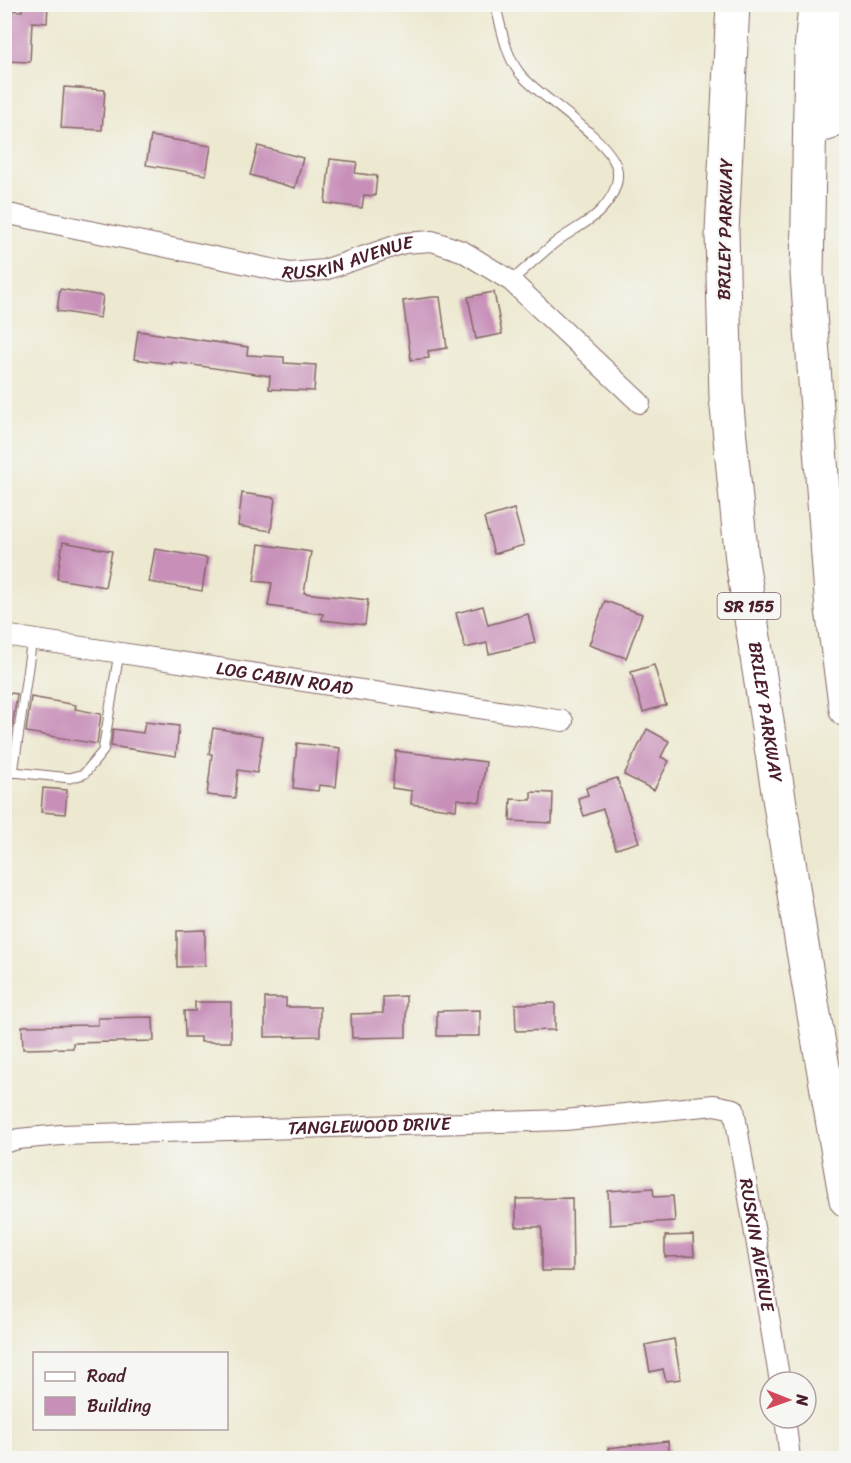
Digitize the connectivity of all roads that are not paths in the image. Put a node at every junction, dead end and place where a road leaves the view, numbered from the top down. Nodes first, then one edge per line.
1 (495, 4) edge
2 (733, 4) edge
3 (815, 4) edge
4 (843, 4) edge
5 (4, 213) edge
6 (807, 274) junction
7 (511, 281) junction
8 (640, 403) dead end
9 (4, 635) edge
10 (32, 639) junction
11 (119, 653) junction
12 (846, 710) edge
13 (563, 721) dead end
14 (9, 772) edge
15 (734, 1109) joint
16 (4, 1143) edge
17 (846, 1200) edge
18 (778, 1370) edge
19 (786, 1430) edge
20 (790, 1458) edge

1 - 7 lane
2 - 17 highway, BRILEY PARKWAY / SR 155
3 - 6 highway
4 - 6 highway
5 - 7 street, RUSKIN AVENUE
6 - 12 highway
7 - 8 street, RUSKIN AVENUE
9 - 10 street, LOG CABIN ROAD
10 - 11 street, LOG CABIN ROAD
10 - 14 lane
11 - 13 street, LOG CABIN ROAD
11 - 14 lane
15 - 16 street, TANGLEWOOD DRIVE
15 - 18 street, RUSKIN AVENUE
19 - 20 street

